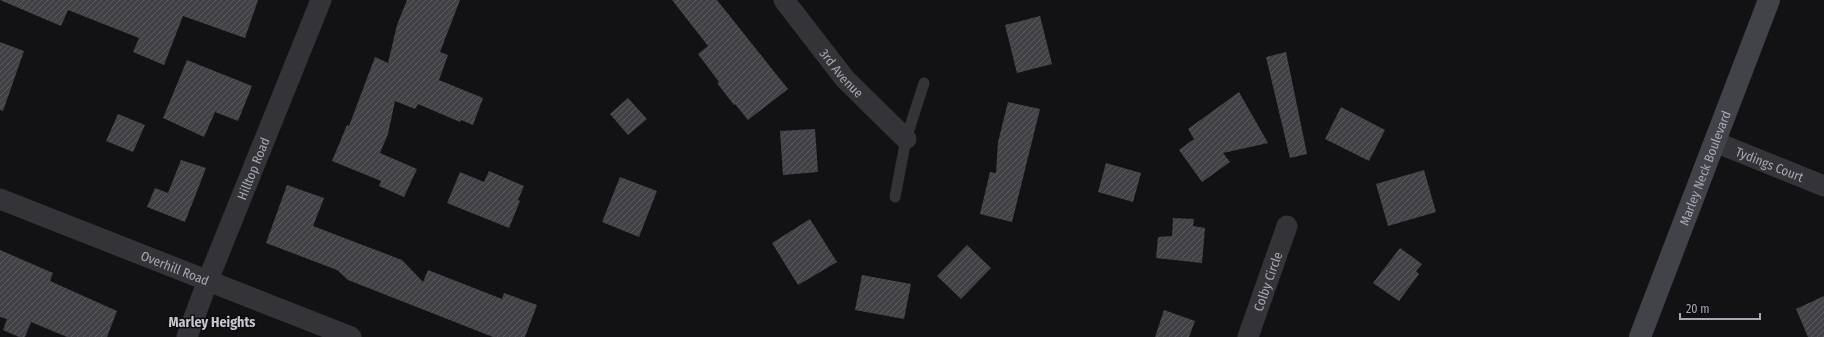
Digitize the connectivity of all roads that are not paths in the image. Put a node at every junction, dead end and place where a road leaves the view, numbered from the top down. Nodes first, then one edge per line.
1 (321, 0) edge
2 (784, 0) edge
3 (1769, 0) edge
4 (924, 83) dead end
5 (906, 139) junction
6 (1715, 142) junction
7 (1824, 186) edge
8 (895, 197) dead end
9 (0, 198) edge
10 (1287, 226) dead end
11 (208, 280) junction
12 (187, 337) edge
13 (351, 337) edge
14 (1248, 337) edge
15 (1640, 337) edge

1 - 11 street, Hilltop Road
2 - 5 street, 3rd Avenue
3 - 6 main road, Marley Neck Boulevard
4 - 5 lane
5 - 8 lane
6 - 7 street, Tydings Court
6 - 15 main road, Marley Neck Boulevard
9 - 11 street, Overhill Road
10 - 14 street, Colby Circle
11 - 12 street, Hilltop Road
11 - 13 street, Overhill Road

